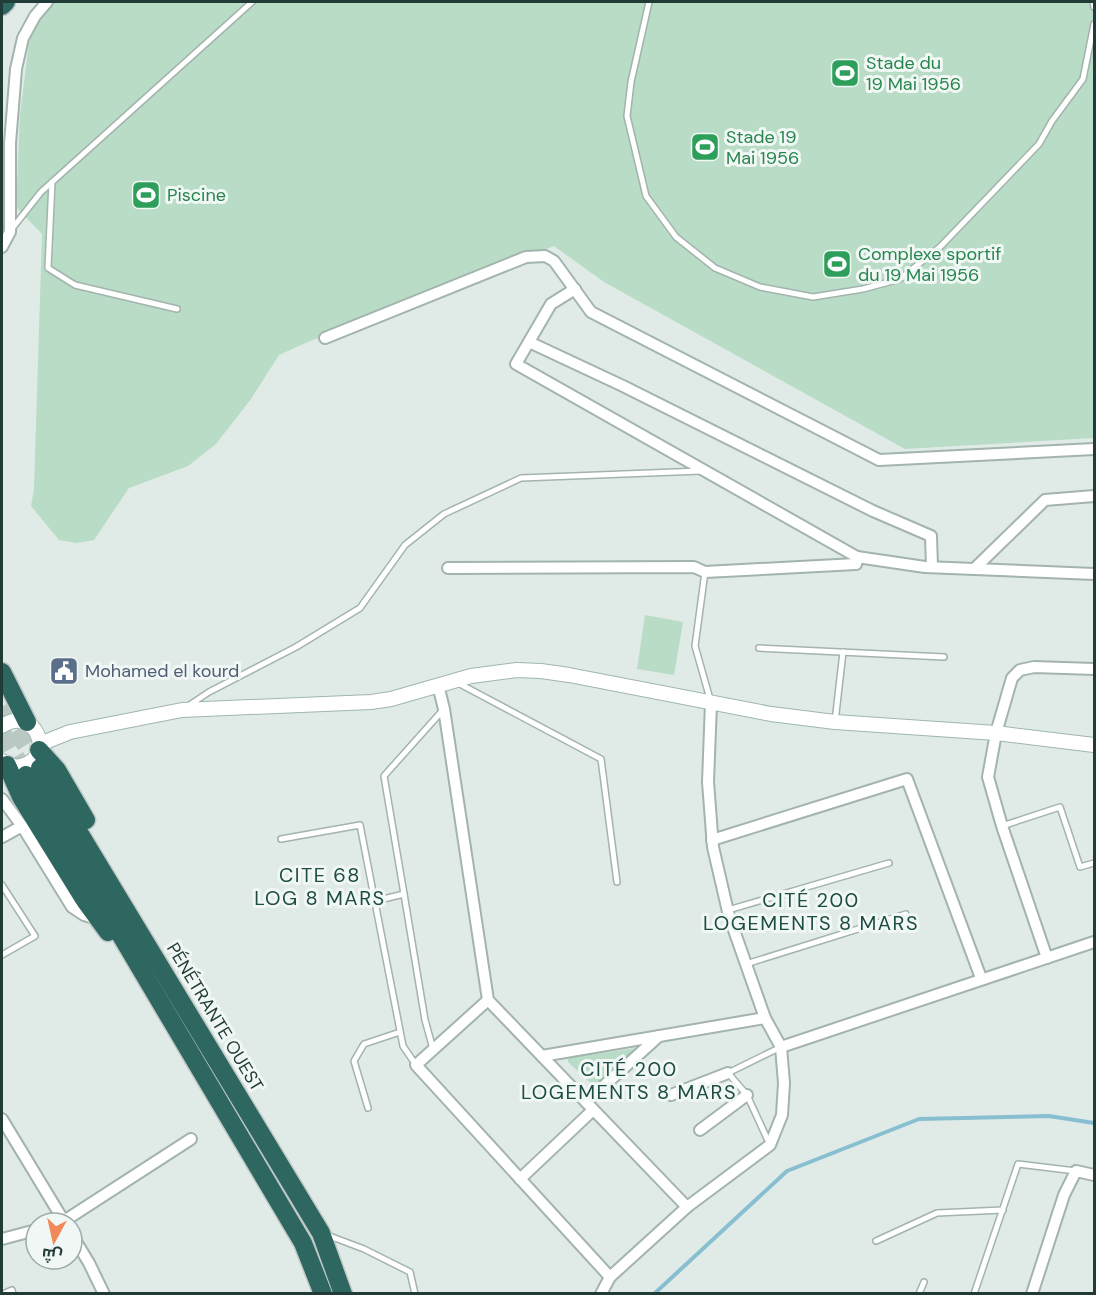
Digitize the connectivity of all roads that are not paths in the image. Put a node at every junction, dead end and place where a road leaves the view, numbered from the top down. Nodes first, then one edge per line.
1 (6, 2) edge
2 (47, 2) edge
3 (252, 2) edge
4 (649, 2) edge
5 (1093, 2) edge
6 (2, 6) edge
7 (1095, 7) edge
8 (1095, 24) edge
9 (52, 182) junction
10 (10, 232) junction
11 (2, 247) edge
12 (575, 289) junction
13 (177, 309) dead end
14 (325, 338) dead end
15 (529, 342) junction
16 (1095, 449) edge
17 (705, 471) junction
18 (1095, 496) edge
19 (857, 557) junction
20 (932, 567) junction
21 (448, 568) dead end
22 (974, 569) junction
23 (705, 572) junction
24 (1095, 574) edge
25 (759, 648) dead end
26 (843, 652) junction
27 (944, 657) dead end
28 (1095, 669) edge
29 (2, 672) edge
30 (454, 681) junction
31 (438, 685) junction
32 (711, 703) junction
33 (444, 709) junction
34 (182, 710) junction
35 (835, 722) junction
36 (29, 724) junction
37 (2, 726) edge
38 (70, 732) junction
39 (996, 733) junction
40 (1095, 745) edge
41 (36, 759) junction
42 (4, 763) edge
43 (2, 799) edge
44 (21, 826) junction
45 (1002, 826) junction
46 (2, 837) edge
47 (281, 839) dead end
48 (712, 840) junction
49 (890, 863) dead end
50 (1095, 863) edge
51 (617, 882) dead end
52 (2, 885) edge
53 (404, 894) junction
54 (375, 901) junction
55 (728, 910) junction
56 (906, 914) dead end
57 (98, 919) junction
58 (1095, 942) edge
59 (2, 955) edge
60 (1047, 958) junction
61 (138, 963) junction
62 (746, 964) junction
63 (981, 978) junction
64 (488, 1000) junction
65 (765, 1018) junction
66 (400, 1032) junction
67 (659, 1036) junction
68 (781, 1047) junction
69 (433, 1050) junction
70 (542, 1056) junction
71 (416, 1065) junction
72 (728, 1073) junction
73 (671, 1095) dead end
74 (747, 1095) junction
75 (590, 1106) junction
76 (369, 1108) dead end
77 (2, 1119) edge
78 (700, 1130) dead end
79 (191, 1139) dead end
80 (770, 1145) junction
81 (1076, 1171) junction
82 (1095, 1175) edge
83 (520, 1179) junction
84 (687, 1207) junction
85 (1003, 1210) junction
86 (56, 1211) edge
87 (81, 1211) edge
88 (24, 1233) edge
89 (321, 1233) junction
90 (2, 1239) edge
91 (876, 1241) dead end
92 (84, 1257) edge
93 (610, 1277) junction
94 (924, 1282) dead end
95 (3, 1293) edge
96 (13, 1293) edge
97 (104, 1293) edge
98 (323, 1293) edge
99 (343, 1293) edge
100 (415, 1293) edge
101 (601, 1293) edge
102 (919, 1293) edge
103 (974, 1293) edge
104 (1032, 1293) edge

1 - 6 highway
2 - 10 street
3 - 9 lane
4 - 8 lane
5 - 7 lane
9 - 10 lane
9 - 13 lane
10 - 11 street
12 - 14 street
12 - 15 street
12 - 16 street
15 - 17 street
15 - 20 street
17 - 19 street
17 - 34 lane
18 - 22 street
19 - 20 street
19 - 23 street
20 - 22 street
21 - 23 street
22 - 24 street
23 - 32 lane
25 - 26 lane
26 - 27 lane
26 - 35 lane
28 - 39 street
29 - 36 highway
30 - 31 main road
30 - 32 main road
30 - 51 lane
31 - 33 street
31 - 34 main road
32 - 35 main road
32 - 48 street
33 - 53 lane
33 - 64 street
34 - 38 main road
35 - 39 main road
36 - 37 main road
36 - 38 main road
36 - 41 main road
38 - 41 main road
39 - 40 main road
39 - 45 street
41 - 42 main road
41 - 61 highway
41 - 89 highway, PÉNÉTRANTE OUEST
42 - 57 highway
43 - 44 street
44 - 46 street
44 - 57 street
45 - 50 lane
45 - 60 street
47 - 54 lane
48 - 55 street
48 - 63 street
49 - 55 lane
52 - 59 lane
53 - 54 lane
53 - 69 lane
54 - 66 lane
55 - 62 street
56 - 62 lane
57 - 61 highway
58 - 60 street
60 - 63 street
61 - 98 highway
62 - 65 street
63 - 68 street
64 - 69 street
64 - 70 street
65 - 67 street
65 - 68 street
66 - 71 lane
66 - 76 lane
67 - 70 street
67 - 75 street
68 - 72 lane
68 - 80 street
69 - 71 street
70 - 75 street
71 - 83 street
72 - 73 street
72 - 74 lane
74 - 78 street
74 - 80 lane
75 - 83 street
75 - 84 street
77 - 86 street
79 - 87 street
80 - 84 street
81 - 82 street
81 - 85 lane
81 - 104 street
83 - 93 street
84 - 93 street
85 - 91 lane
85 - 103 lane
88 - 90 street
89 - 99 highway, PÉNÉTRANTE OUEST
89 - 100 lane
92 - 97 street
93 - 101 street
94 - 102 lane
95 - 96 lane

